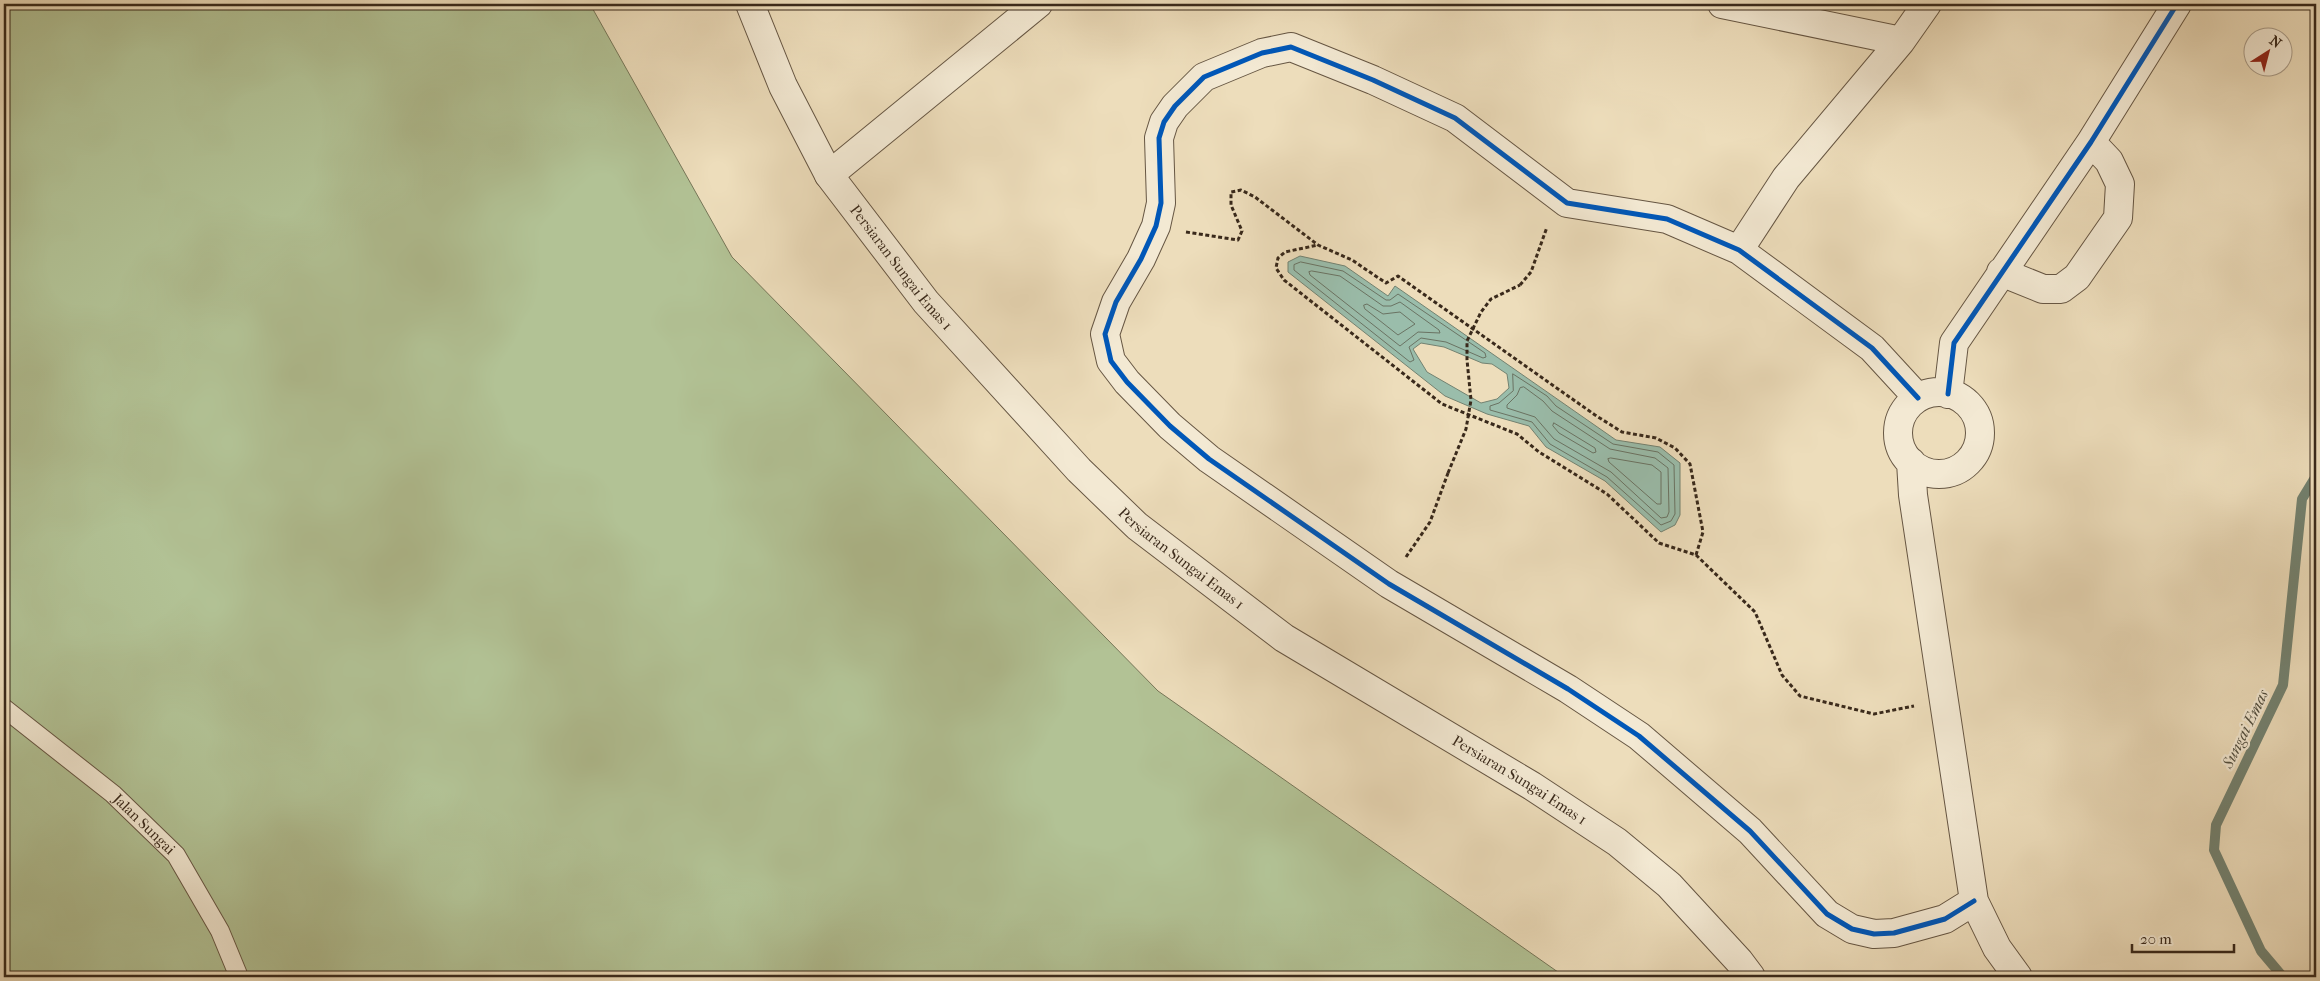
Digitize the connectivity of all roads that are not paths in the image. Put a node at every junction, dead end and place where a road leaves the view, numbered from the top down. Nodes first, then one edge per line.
1 (750, 4) edge
2 (1038, 4) edge
3 (1722, 4) edge
4 (1927, 4) edge
5 (2177, 4) edge
6 (1901, 41) junction
7 (2091, 142) junction
8 (829, 175) junction
9 (1739, 250) junction
10 (2001, 272) junction
11 (1948, 394) junction
12 (1918, 398) junction
13 (1911, 462) junction
14 (4, 708) edge
15 (1974, 901) junction
16 (239, 977) edge
17 (1751, 977) edge
18 (2018, 977) edge

1 - 8 street, Persiaran Sungai Emas 1
2 - 8 street
3 - 6 street
4 - 6 street
5 - 7 street
6 - 9 street
7 - 10 street
7 - 10 street
8 - 17 street, Persiaran Sungai Emas 1
9 - 12 street
9 - 15 street
10 - 11 street
11 - 12 street
11 - 13 street
12 - 13 street
13 - 15 street
14 - 16 lane, Jalan Sungai
15 - 18 street

